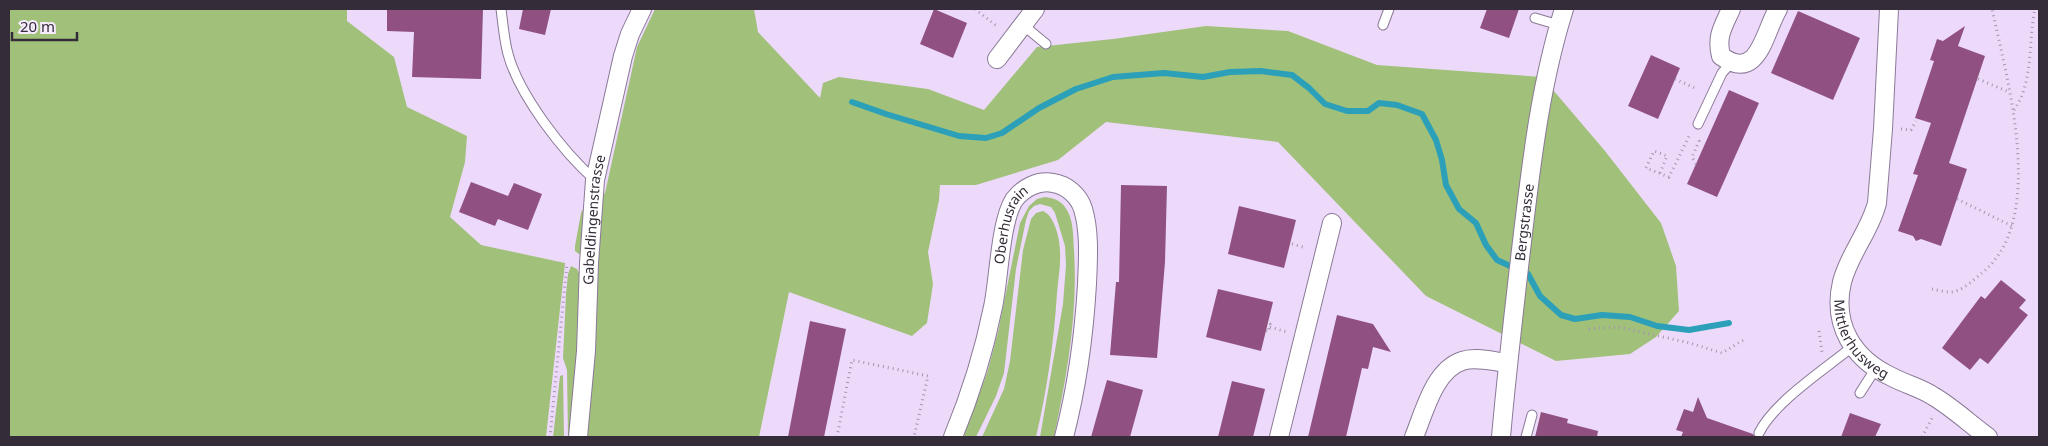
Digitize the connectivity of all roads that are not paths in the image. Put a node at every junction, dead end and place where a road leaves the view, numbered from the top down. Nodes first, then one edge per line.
1 (502, 9) edge
2 (642, 9) edge
3 (1036, 9) edge
4 (1389, 9) edge
5 (1731, 9) edge
6 (1778, 9) edge
7 (1889, 9) edge
8 (1561, 17) edge
9 (1535, 18) dead end
10 (1023, 24) junction
11 (1384, 25) dead end
12 (1046, 44) dead end
13 (996, 59) dead end
14 (1731, 63) junction
15 (1698, 124) road end
16 (595, 180) junction
17 (1332, 223) dead end
18 (1852, 347) junction
19 (1508, 363) junction
20 (1876, 368) junction
21 (1860, 393) dead end
22 (1532, 415) dead end
23 (1759, 433) dead end
24 (578, 437) edge
25 (952, 437) edge
26 (1064, 437) edge
27 (1279, 437) edge
28 (1414, 437) edge
29 (1501, 437) edge
30 (1526, 437) edge
31 (1988, 437) edge

1 - 16 lane
2 - 16 street, Gabeldingenstrasse
3 - 10 street
4 - 11 lane
5 - 14 street
6 - 14 street
7 - 18 street, Mittlerhusweg
8 - 9 lane
8 - 19 street, Bergstrasse
10 - 12 lane
10 - 13 street
14 - 15 lane
16 - 24 street, Gabeldingenstrasse
17 - 27 street
18 - 20 street, Mittlerhusweg
18 - 23 lane
19 - 28 street
19 - 29 street, Bergstrasse
20 - 21 lane
20 - 31 street, Mittlerhusweg
22 - 30 lane
25 - 26 street, Oberhusrain

